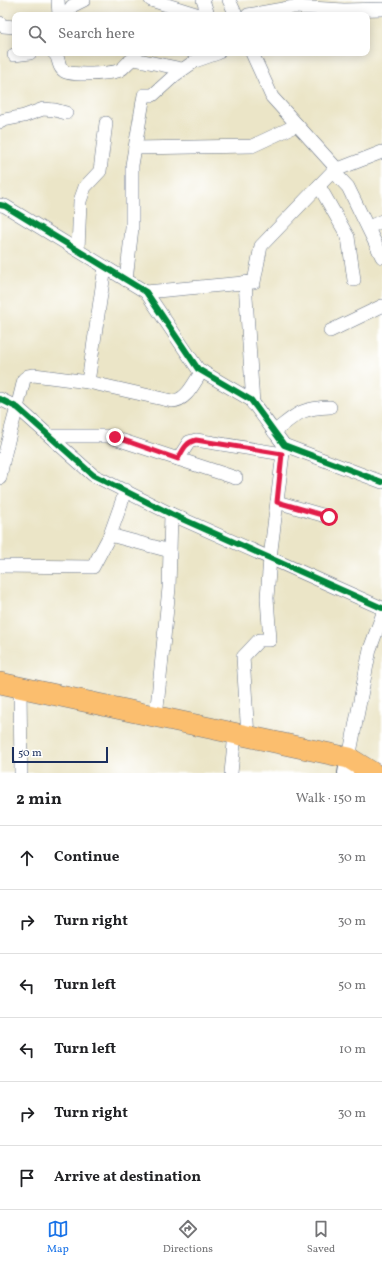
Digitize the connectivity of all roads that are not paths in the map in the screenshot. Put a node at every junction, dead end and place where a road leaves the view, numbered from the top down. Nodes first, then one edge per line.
1 (58, 0) edge
2 (84, 0) edge
3 (151, 0) edge
4 (203, 0) edge
5 (229, 0) edge
6 (344, 5) edge
7 (382, 8) edge
8 (59, 12) edge
9 (68, 12) edge
10 (189, 12) edge
11 (207, 12) edge
12 (235, 12) edge
13 (263, 12) edge
14 (0, 23) edge
15 (12, 27) edge
16 (57, 56) edge
17 (209, 56) edge
18 (253, 56) edge
19 (182, 70) junction
20 (66, 113) dead end
21 (0, 122) edge
22 (106, 123) dead end
23 (297, 125) junction
24 (135, 148) junction
25 (382, 152) edge
26 (335, 170) junction
27 (319, 186) junction
28 (0, 205) edge
29 (382, 221) edge
30 (368, 227) junction
31 (78, 250) junction
32 (382, 257) edge
33 (105, 267) junction
34 (126, 280) junction
35 (354, 280) dead end
36 (245, 282) junction
37 (146, 292) junction
38 (382, 306) edge
39 (330, 331) dead end
40 (202, 371) junction
41 (88, 382) junction
42 (0, 399) edge
43 (253, 404) junction
44 (330, 407) dead end
45 (18, 408) junction
46 (274, 432) junction
47 (50, 436) junction
48 (283, 450) junction
49 (2, 455) edge
50 (178, 459) junction
51 (0, 478) edge
52 (236, 478) dead end
53 (382, 482) edge
54 (126, 490) junction
55 (277, 502) junction
56 (171, 514) junction
57 (329, 517) dead end
58 (110, 536) junction
59 (170, 551) junction
60 (270, 558) junction
61 (0, 566) edge
62 (382, 608) edge
63 (382, 616) edge
64 (0, 683) edge
65 (20, 688) junction
66 (156, 717) junction
67 (242, 735) junction
68 (347, 766) edge
69 (21, 773) edge
70 (231, 773) edge
71 (373, 773) edge

1 - 8 street
2 - 9 street
3 - 10 street
4 - 11 street
5 - 12 street
6 - 7 street
6 - 13 street
14 - 15 street
16 - 19 street
17 - 19 street
18 - 23 street
19 - 24 street
20 - 21 street
22 - 31 street
23 - 24 street
23 - 26 street
24 - 34 street
25 - 26 street
26 - 27 street
26 - 30 street
27 - 35 street
27 - 36 street
28 - 31 street
29 - 30 street
30 - 32 street
31 - 33 street
33 - 34 street
33 - 41 street
34 - 37 street
36 - 37 street
36 - 43 street
37 - 40 street
38 - 39 street
40 - 41 street
40 - 43 street
41 - 45 street
42 - 45 street
43 - 46 street
44 - 46 street
45 - 47 street
45 - 49 street
46 - 48 street
47 - 50 street
47 - 54 street
48 - 50 street
48 - 53 street
48 - 55 street
49 - 51 street
50 - 52 street
54 - 56 street
54 - 58 street
55 - 57 street
55 - 60 street
56 - 59 street
56 - 60 street
58 - 59 street
58 - 61 street
59 - 66 street
60 - 62 street
60 - 67 street
63 - 68 street
64 - 65 main road
65 - 66 main road
65 - 69 street
66 - 67 main road
67 - 68 main road
67 - 70 street
68 - 71 main road

